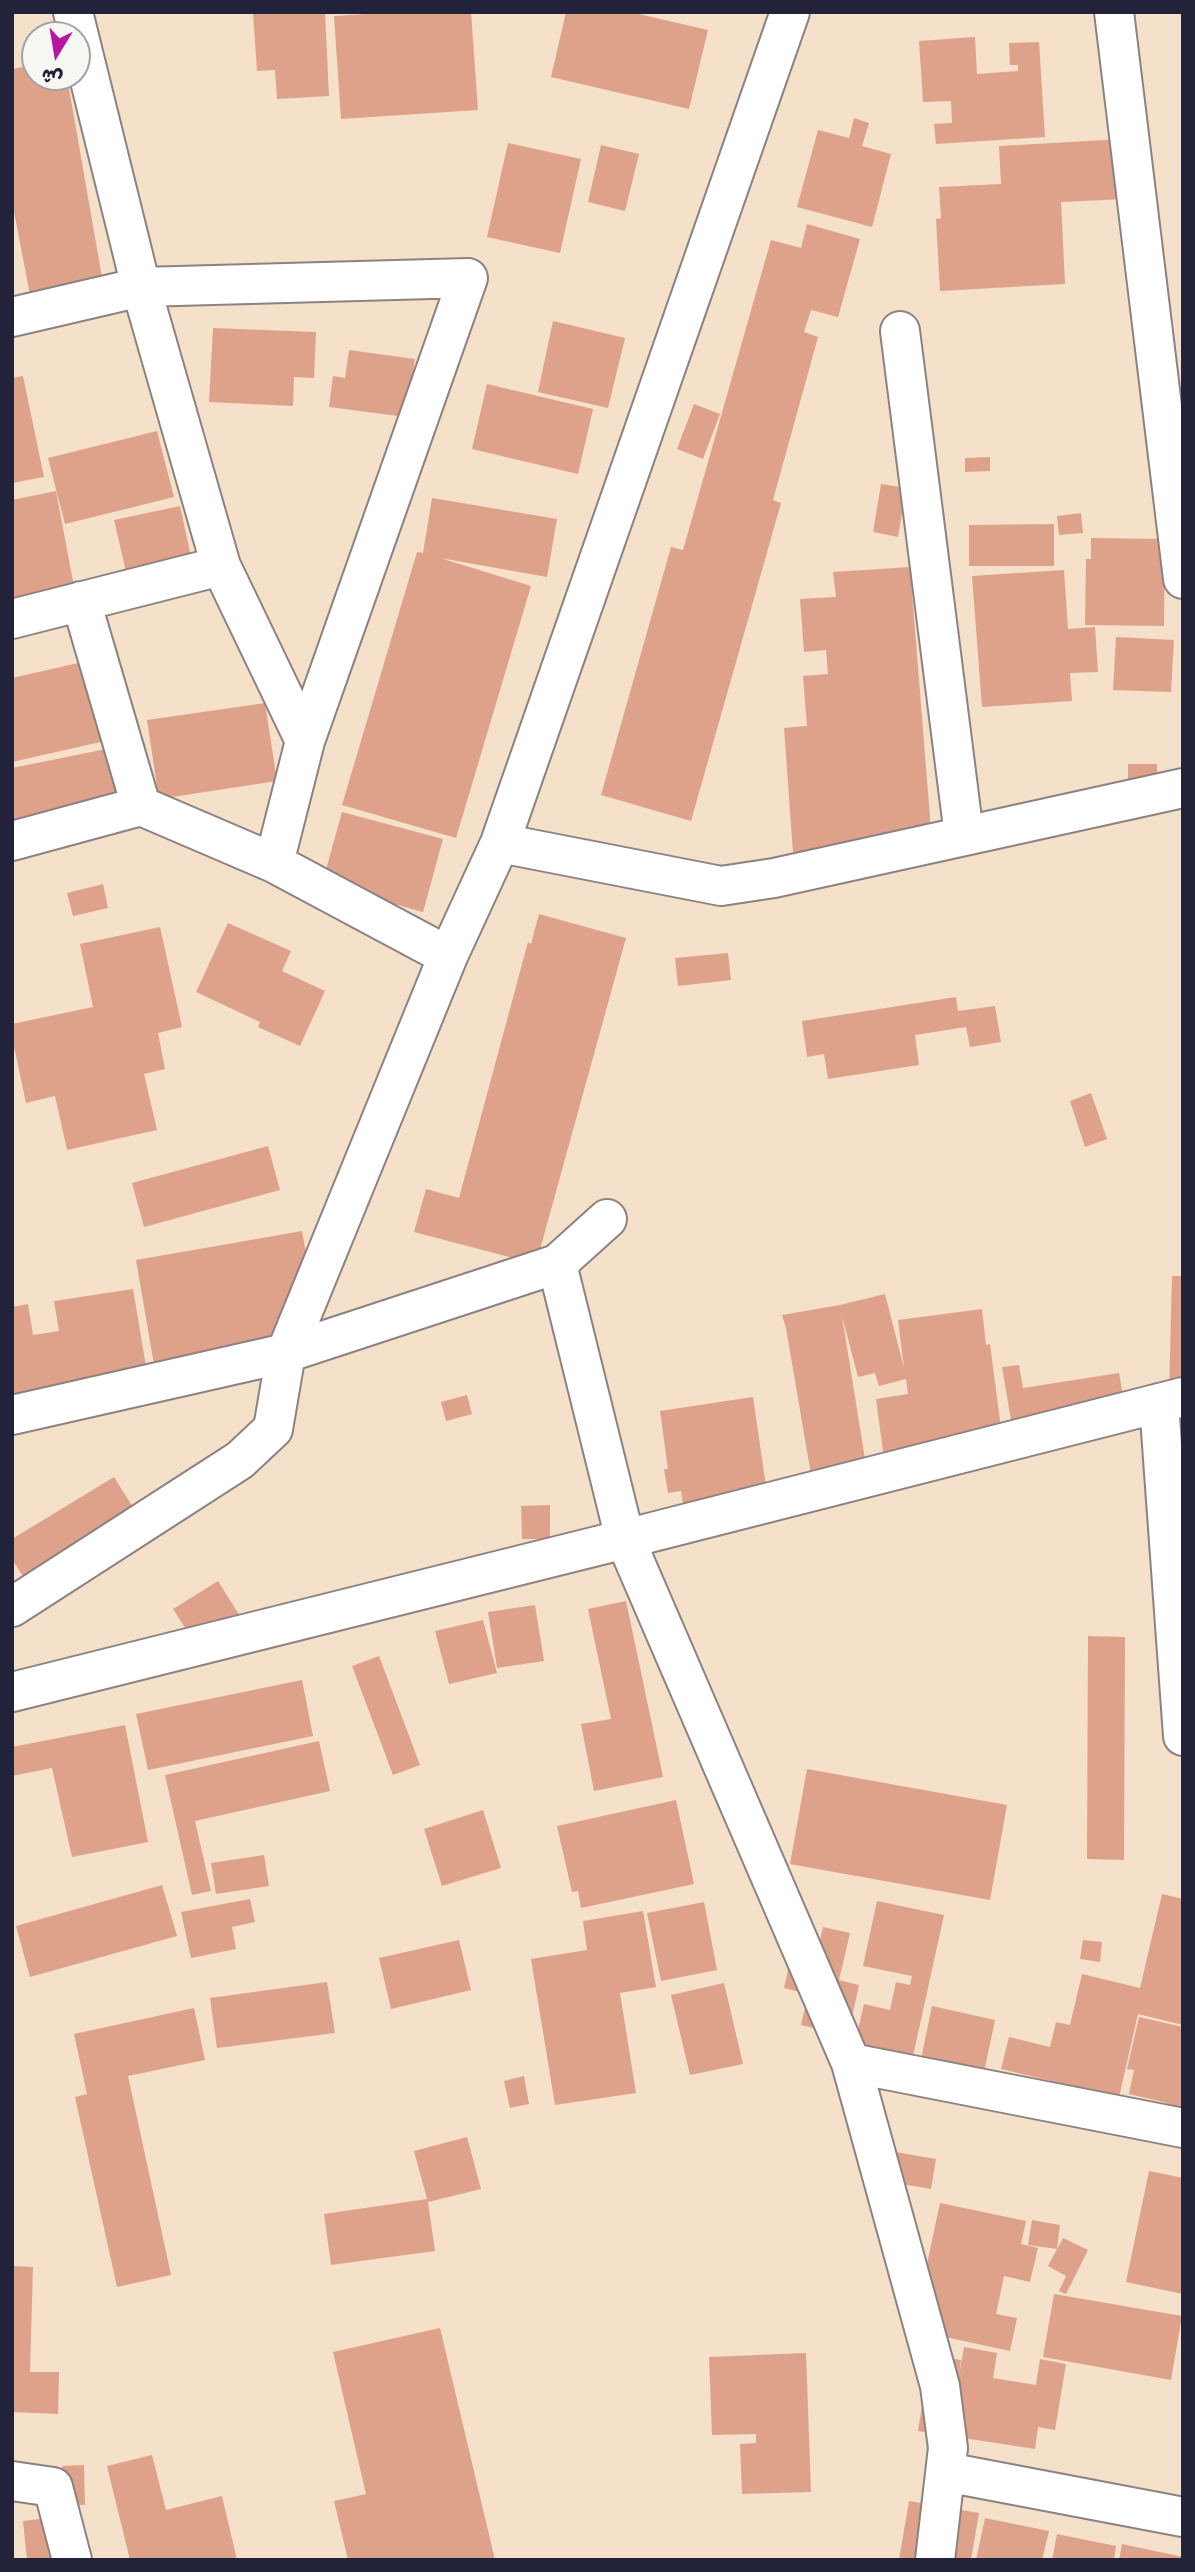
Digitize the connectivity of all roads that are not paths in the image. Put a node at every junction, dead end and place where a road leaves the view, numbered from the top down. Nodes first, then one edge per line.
1 (73, 12) edge
2 (790, 12) edge
3 (1114, 12) edge
4 (141, 287) junction
5 (12, 317) edge
6 (900, 331) dead end
7 (1177, 461) edge
8 (221, 566) junction
9 (1183, 579) edge
10 (81, 601) junction
11 (12, 619) edge
12 (305, 741) junction
13 (1183, 788) edge
14 (141, 806) junction
15 (964, 835) junction
16 (12, 841) edge
17 (500, 843) junction
18 (274, 863) junction
19 (448, 956) junction
20 (607, 1219) dead end
21 (557, 1264) junction
22 (286, 1353) junction
23 (1171, 1400) edge
24 (12, 1415) edge
25 (625, 1539) junction
26 (12, 1607) edge
27 (12, 1692) edge
28 (1183, 1736) edge
29 (851, 2063) junction
30 (1183, 2128) edge
31 (946, 2472) junction
32 (12, 2481) edge
33 (1183, 2517) edge
34 (72, 2560) edge
35 (935, 2560) edge

1 - 4 street
2 - 17 street
3 - 7 street
4 - 5 street
4 - 8 street
4 - 12 street
6 - 15 street
7 - 9 street
8 - 10 street
8 - 12 street
10 - 11 street
10 - 14 street
12 - 18 street
13 - 15 street
14 - 16 street
14 - 18 street
15 - 17 street
17 - 19 street
18 - 19 street
19 - 22 street
20 - 21 street
21 - 22 street
21 - 25 street
22 - 24 street
22 - 26 street
23 - 25 street
23 - 28 street
25 - 27 street
25 - 29 street
29 - 30 street
29 - 31 street
31 - 33 street
31 - 35 street
32 - 34 street

